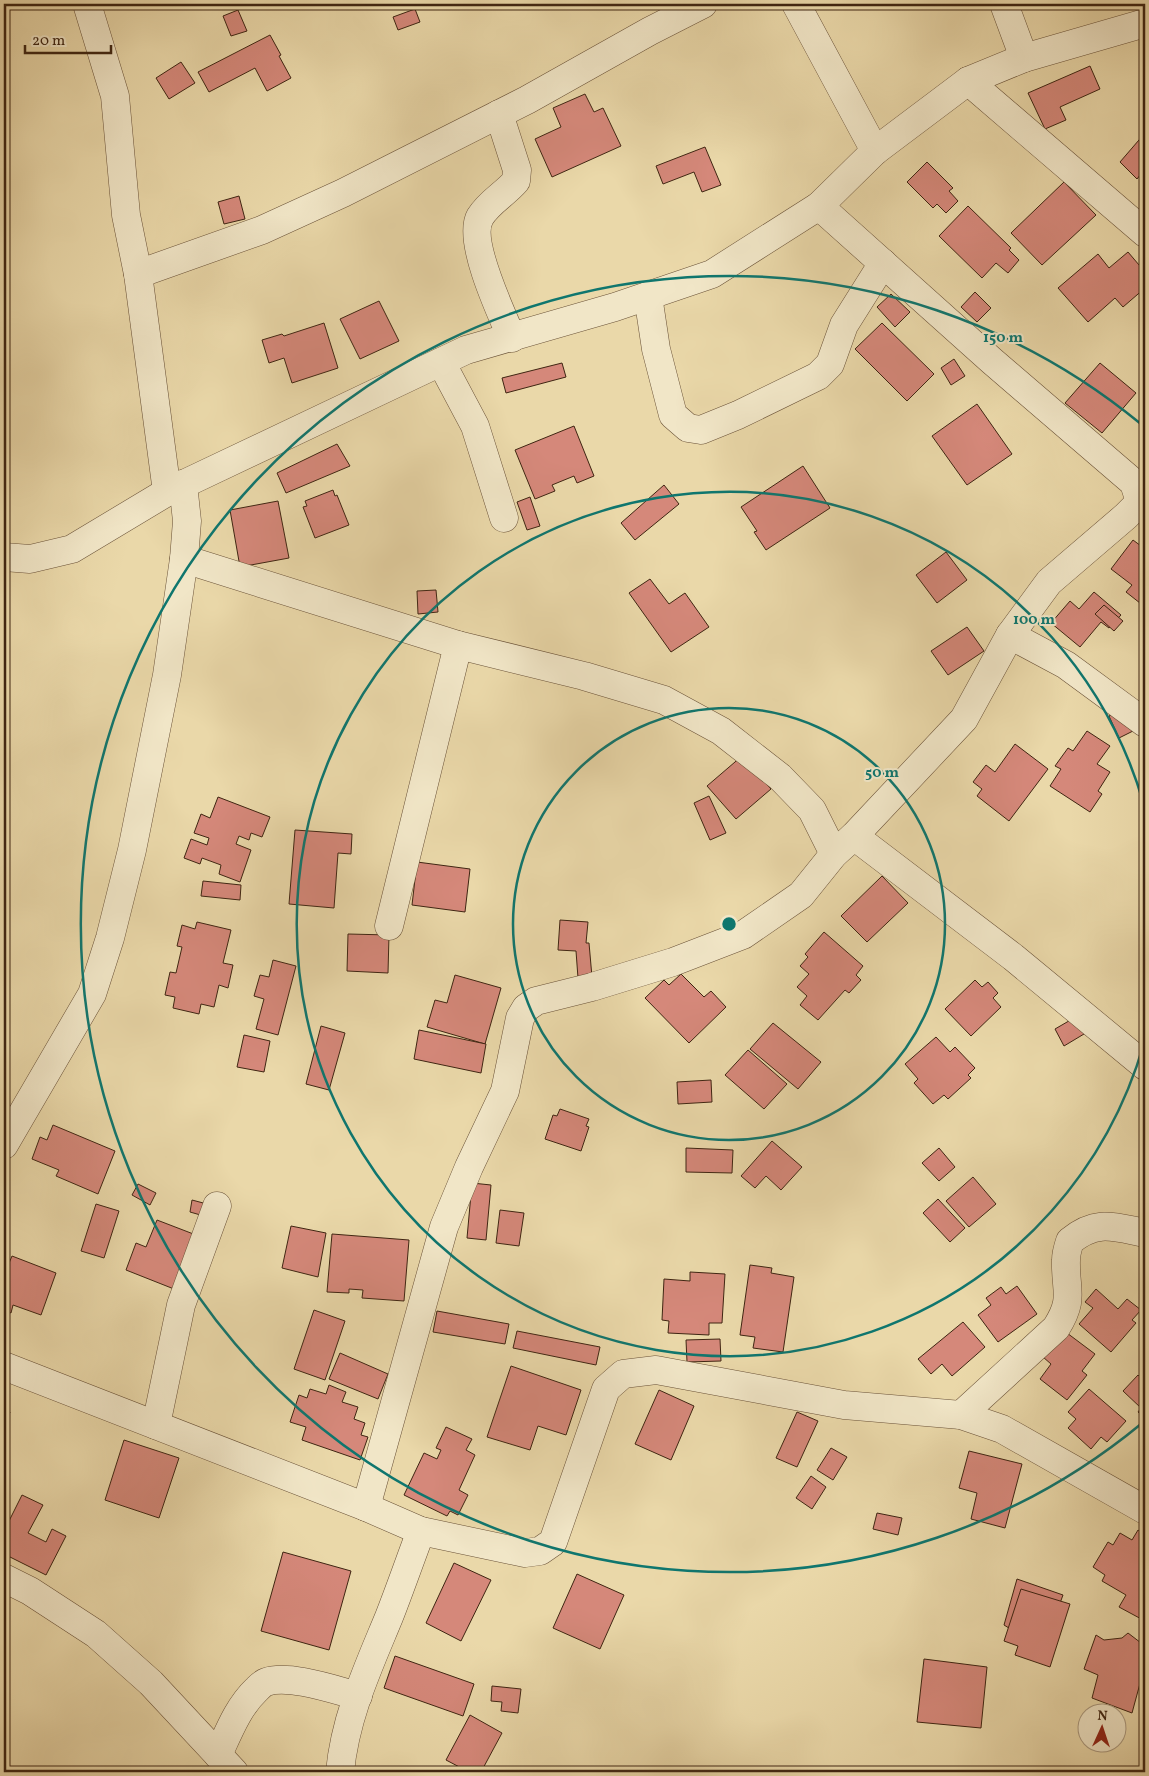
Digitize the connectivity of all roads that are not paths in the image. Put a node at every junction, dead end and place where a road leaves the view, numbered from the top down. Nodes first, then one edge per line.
1 (87, 4) edge
2 (703, 4) edge
3 (796, 4) edge
4 (1004, 4) edge
5 (1145, 23) edge
6 (1024, 58) junction
7 (968, 81) junction
8 (499, 114) junction
9 (876, 150) junction
10 (818, 206) junction
11 (1145, 233) edge
12 (883, 263) junction
13 (138, 274) junction
14 (648, 296) junction
15 (512, 338) junction
16 (441, 362) junction
17 (175, 488) junction
18 (1143, 504) edge
19 (504, 518) dead end
20 (17, 558) edge
21 (184, 559) junction
22 (4, 568) edge
23 (1010, 635) junction
24 (458, 645) junction
25 (1145, 723) edge
26 (854, 836) junction
27 (834, 854) junction
28 (389, 926) dead end
29 (1145, 1066) edge
30 (4, 1145) edge
31 (217, 1206) dead end
32 (1145, 1233) edge
33 (4, 1366) edge
34 (961, 1415) junction
35 (156, 1425) junction
36 (366, 1507) junction
37 (1145, 1510) edge
38 (421, 1531) junction
39 (4, 1578) edge
40 (358, 1696) junction
41 (226, 1764) edge
42 (340, 1772) edge

1 - 13 street
2 - 8 street
3 - 9 street
4 - 6 street
5 - 6 street
6 - 7 street
7 - 9 street
7 - 11 street
8 - 13 street
8 - 15 street
9 - 10 street
10 - 12 street
10 - 14 street
12 - 14 street
12 - 18 street
13 - 17 street
14 - 15 street
15 - 16 street
16 - 17 street
16 - 19 street
17 - 20 street
17 - 21 street
18 - 23 street
20 - 22 street
21 - 24 street
21 - 30 street
23 - 25 street
23 - 26 street
24 - 27 street
24 - 28 street
26 - 27 street
26 - 29 street
27 - 36 street
31 - 35 street
32 - 34 street
33 - 35 street
34 - 37 street
34 - 38 street
35 - 36 street
36 - 38 street
38 - 40 street
39 - 41 street
40 - 41 street
40 - 42 street

